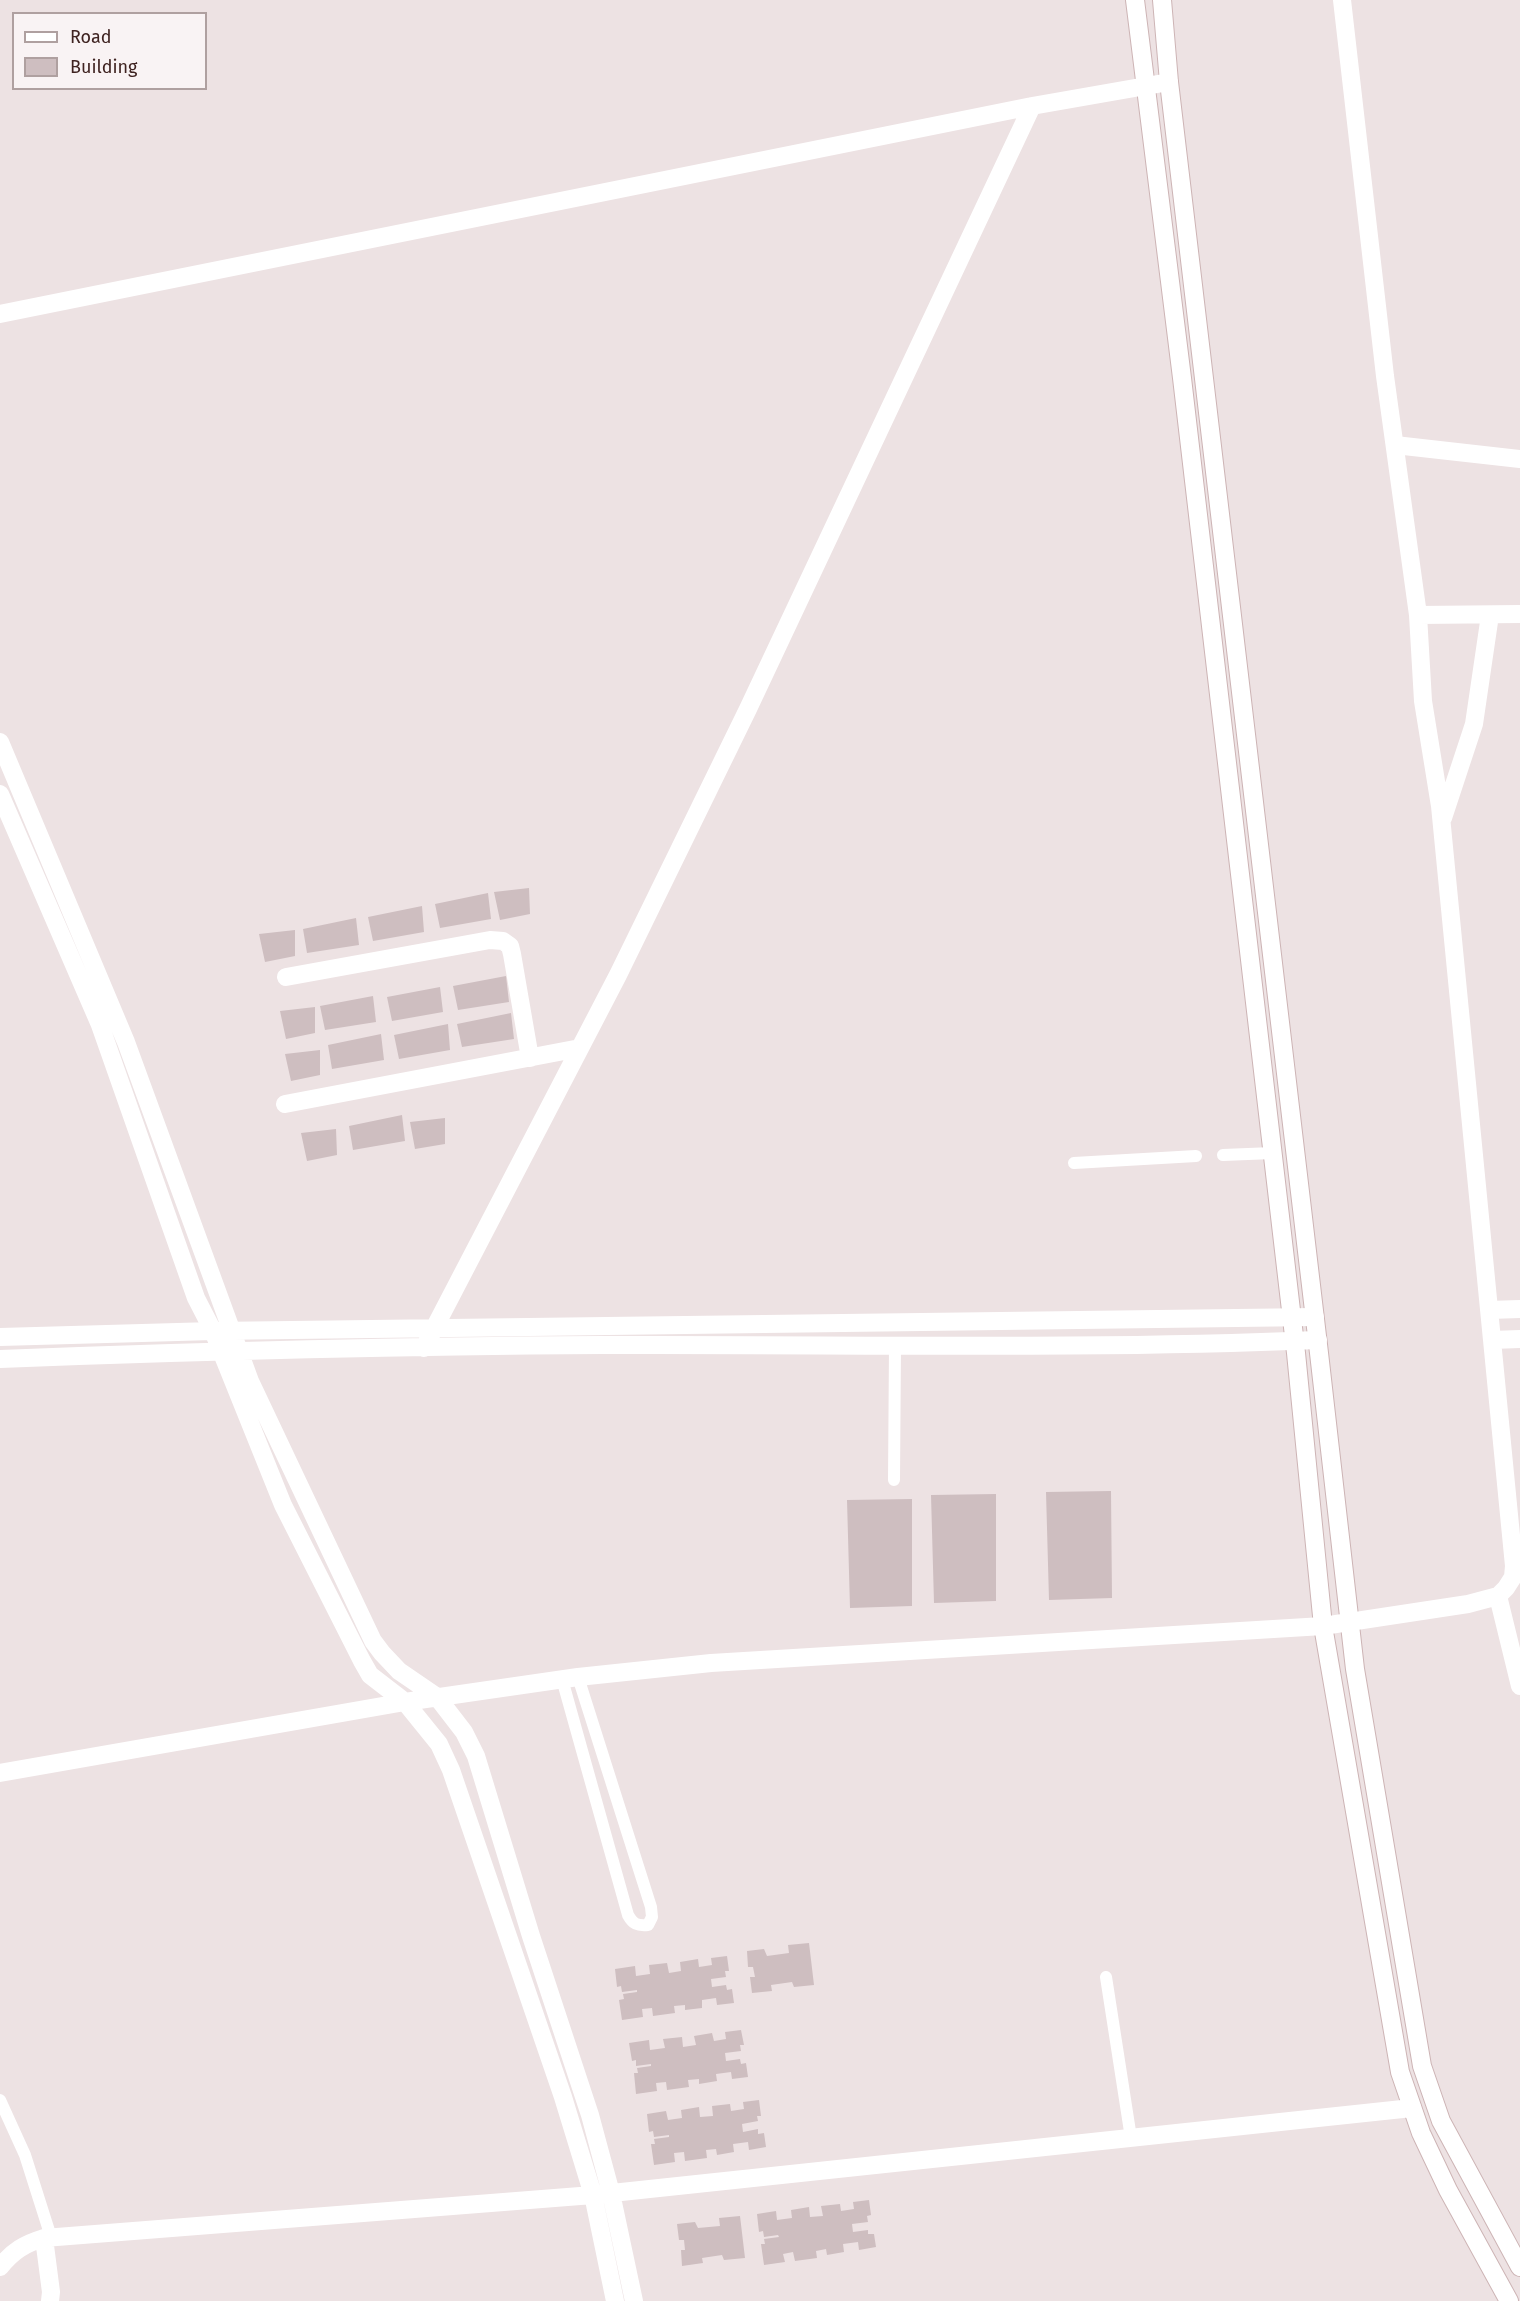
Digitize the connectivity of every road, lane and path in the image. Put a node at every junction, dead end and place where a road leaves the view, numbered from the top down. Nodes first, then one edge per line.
1 (1135, 0) edge
2 (1162, 0) edge
3 (1342, 0) edge
4 (1169, 82) junction
5 (1146, 86) junction
6 (1032, 106) junction
7 (0, 314) edge
8 (1395, 445) junction
9 (1520, 459) edge
10 (1520, 614) edge
11 (1418, 615) junction
12 (1490, 615) junction
13 (0, 742) edge
14 (0, 794) edge
15 (1440, 825) junction
16 (286, 977) dead end
17 (580, 1048) junction
18 (530, 1058) junction
19 (285, 1104) dead end
20 (1273, 1153) junction
21 (1223, 1155) dead end
22 (1196, 1156) dead end
23 (1074, 1163) dead end
24 (1520, 1309) edge
25 (1488, 1310) junction
26 (1315, 1317) junction
27 (1292, 1318) junction
28 (434, 1328) junction
29 (213, 1331) junction
30 (232, 1331) junction
31 (0, 1337) edge
32 (1520, 1339) edge
33 (1318, 1340) junction
34 (1492, 1340) junction
35 (1295, 1341) junction
36 (895, 1346) junction
37 (424, 1348) junction
38 (229, 1350) junction
39 (0, 1359) edge
40 (894, 1480) dead end
41 (1516, 1576) edge
42 (1498, 1596) junction
43 (1350, 1623) junction
44 (1323, 1626) junction
45 (570, 1678) junction
46 (1520, 1686) edge
47 (437, 1697) junction
48 (405, 1702) junction
49 (0, 1773) edge
50 (1106, 1977) dead end
51 (0, 2100) edge
52 (1412, 2108) junction
53 (1131, 2138) junction
54 (611, 2193) junction
55 (593, 2195) junction
56 (47, 2237) junction
57 (1520, 2266) edge
58 (0, 2267) edge
59 (52, 2298) edge
60 (615, 2301) edge
61 (634, 2301) edge
62 (1509, 2301) edge

1 - 5 street
2 - 4 street
3 - 8 street
4 - 5 street
4 - 26 street
5 - 6 street
5 - 20 street
6 - 7 street
6 - 17 street
8 - 9 street
8 - 11 street
10 - 12 street
11 - 12 street
11 - 15 street
12 - 15 street
13 - 30 street
14 - 29 street
15 - 25 street
16 - 18 street
17 - 18 street
17 - 28 street
18 - 19 street
20 - 21 lane
20 - 27 street
22 - 23 lane
24 - 25 street
25 - 34 street
26 - 27 street
26 - 33 street
27 - 28 street
27 - 35 street
28 - 30 street
28 - 37 street
29 - 30 street
29 - 31 street
29 - 38 street
30 - 38 street
32 - 34 street
33 - 35 street
33 - 43 street
34 - 41 street
35 - 36 street
35 - 44 street
36 - 37 street
36 - 40 lane
37 - 38 street
38 - 39 street
38 - 47 street
38 - 48 street
41 - 42 street
42 - 43 street
42 - 46 street
43 - 44 street
43 - 57 street
44 - 45 street
44 - 52 street
45 - 45 lane
45 - 47 street
47 - 48 street
47 - 54 street
48 - 49 street
48 - 55 street
50 - 53 lane
51 - 56 lane
52 - 53 street
52 - 62 street
53 - 54 street
54 - 55 street
54 - 61 street
55 - 56 street
55 - 60 street
56 - 58 street
56 - 59 street

